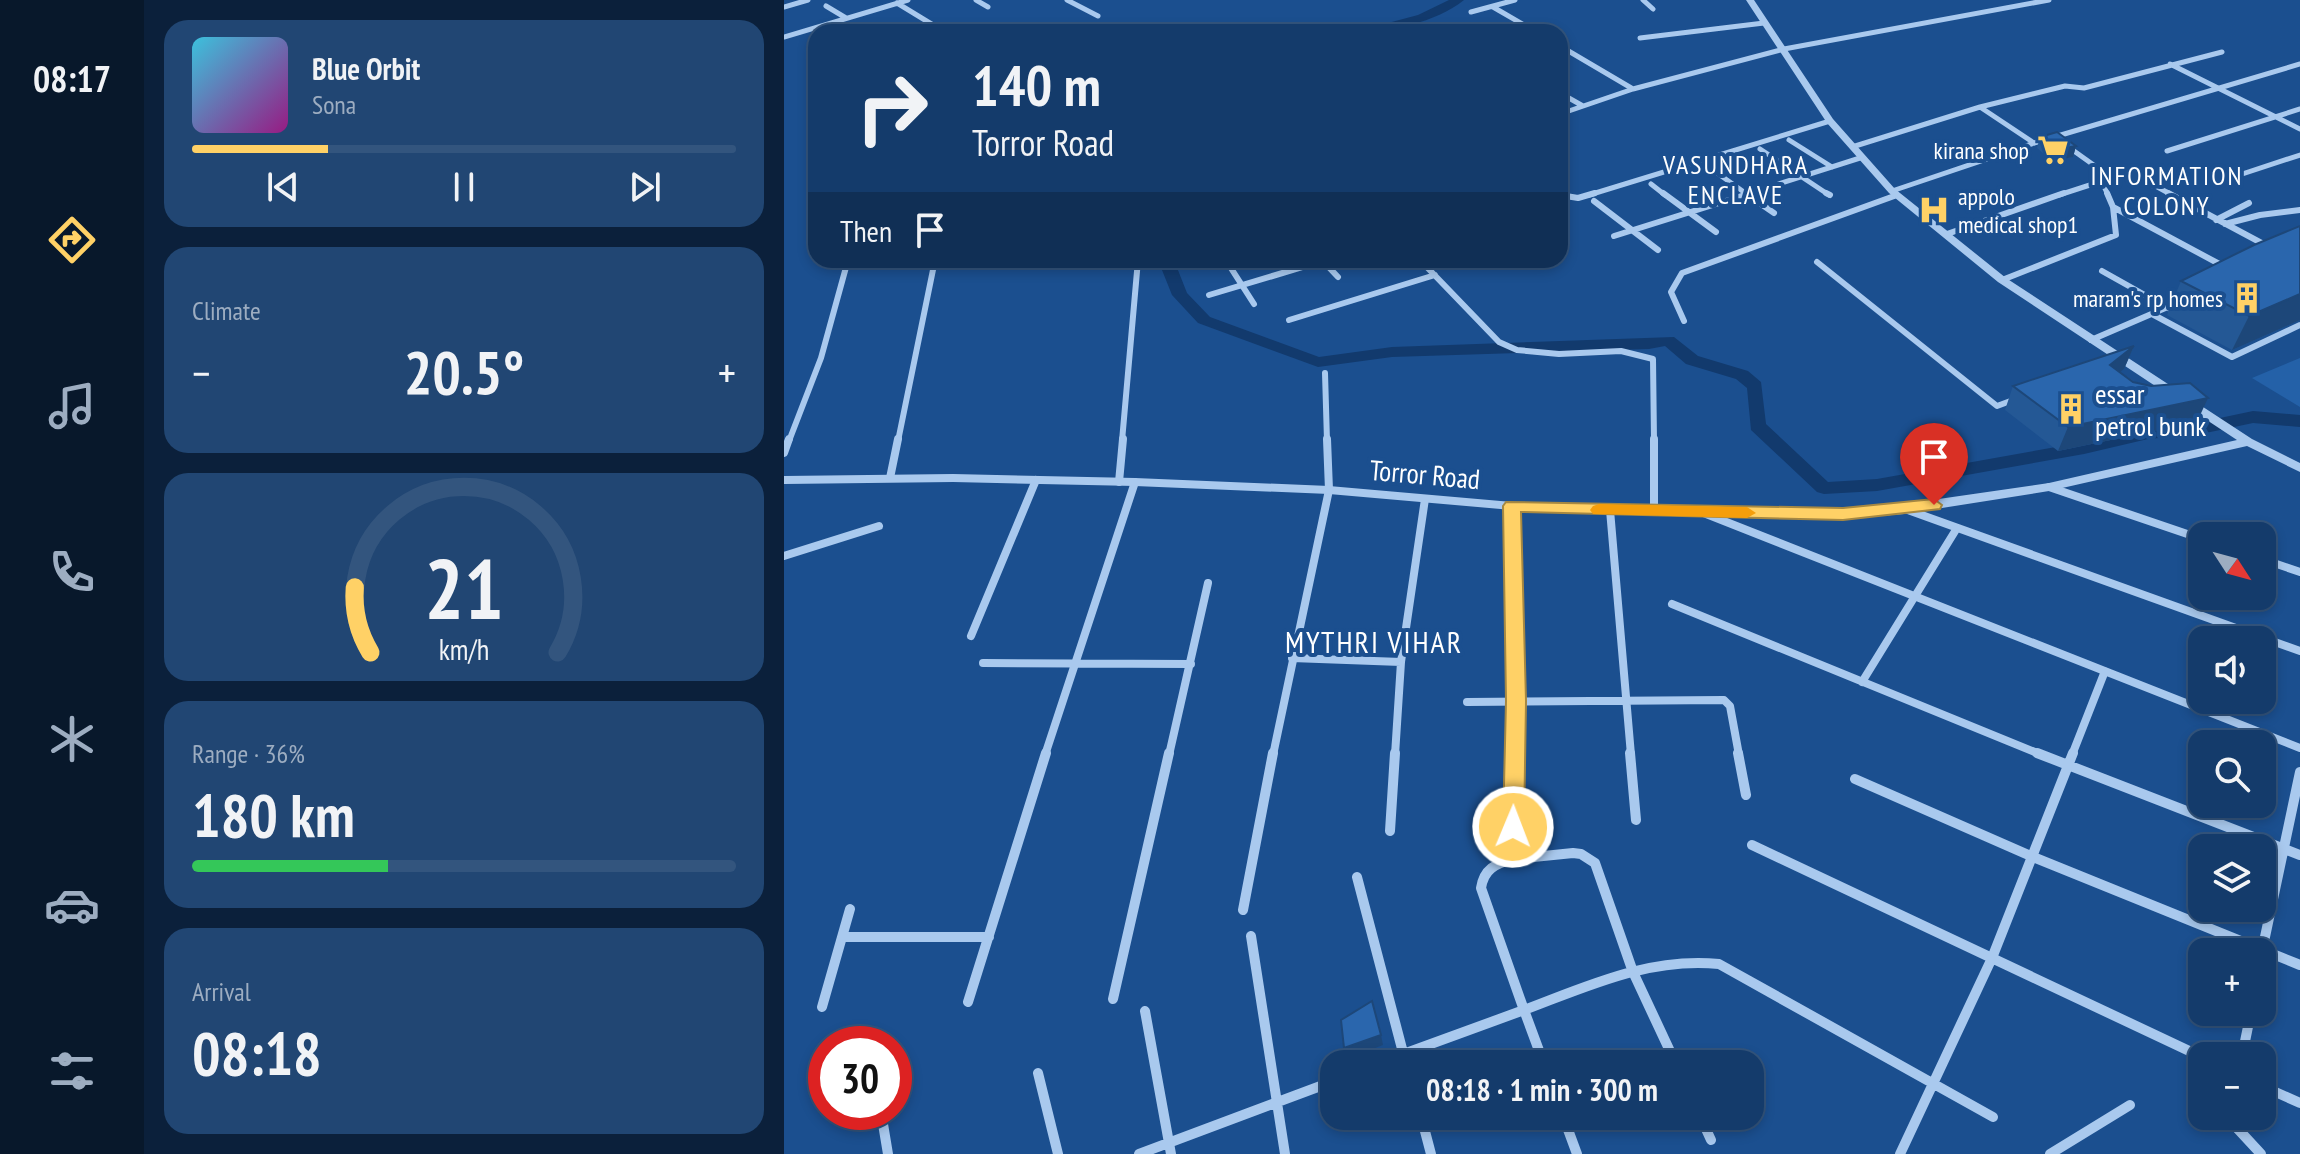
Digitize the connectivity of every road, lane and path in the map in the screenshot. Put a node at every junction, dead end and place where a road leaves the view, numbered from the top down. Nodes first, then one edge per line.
1 (808, 0) edge
2 (908, 0) edge
3 (976, 0) edge
4 (1067, 0) edge
5 (1515, 0) edge
6 (1643, 0) edge
7 (1750, 0) edge
8 (2049, 0) edge
9 (896, 2) edge
10 (785, 6) edge
11 (826, 6) dead end
12 (988, 7) dead end
13 (1493, 7) junction
14 (1653, 9) dead end
15 (1471, 12) dead end
16 (1098, 16) dead end
17 (846, 18) junction
18 (1764, 23) junction
19 (826, 24) edge
20 (932, 24) edge
21 (1522, 24) edge
22 (808, 30) edge
23 (784, 37) edge
24 (1640, 38) dead end
25 (1784, 49) junction
26 (1568, 51) edge
27 (2222, 52) dead end
28 (2170, 64) junction
29 (2300, 64) edge
30 (1633, 89) junction
31 (2220, 89) junction
32 (1568, 98) edge
33 (1583, 106) junction
34 (1980, 107) junction
35 (2300, 109) edge
36 (1568, 111) edge
37 (2275, 117) junction
38 (1830, 121) junction
39 (2300, 129) edge
40 (2055, 137) junction
41 (1789, 140) dead end
42 (2034, 143) junction
43 (1852, 147) junction
44 (1760, 149) dead end
45 (2167, 151) dead end
46 (2300, 155) edge
47 (1860, 158) junction
48 (1706, 165) dead end
49 (1832, 167) junction
50 (2180, 175) dead end
51 (1802, 177) junction
52 (2102, 179) junction
53 (2224, 180) dead end
54 (1651, 184) dead end
55 (2153, 186) junction
56 (1895, 193) junction
57 (1747, 194) junction
58 (1830, 195) dead end
59 (1568, 196) edge
60 (1594, 201) dead end
61 (2249, 203) dead end
62 (2113, 207) junction
63 (2300, 210) edge
64 (1689, 212) junction
65 (1774, 213) dead end
66 (2216, 220) junction
67 (2225, 224) junction
68 (1632, 230) junction
69 (1716, 232) dead end
70 (1947, 234) junction
71 (1614, 236) dead end
72 (1658, 250) dead end
73 (2280, 253) edge
74 (1817, 262) dead end
75 (846, 268) edge
76 (933, 268) edge
77 (1137, 268) edge
78 (1231, 268) edge
79 (1298, 268) edge
80 (1331, 268) edge
81 (1428, 268) edge
82 (2102, 271) dead end
83 (2236, 273) edge
84 (1435, 275) junction
85 (1338, 277) dead end
86 (2002, 280) junction
87 (1243, 285) junction
88 (1209, 295) dead end
89 (2181, 301) dead end
90 (1254, 304) dead end
91 (2168, 308) junction
92 (2152, 314) junction
93 (1289, 320) dead end
94 (1684, 321) dead end
95 (2300, 325) edge
96 (2091, 340) junction
97 (2127, 362) junction
98 (2112, 367) edge
99 (1325, 373) dead end
100 (2023, 396) edge
101 (2248, 442) junction
102 (784, 453) edge
103 (2300, 468) edge
104 (890, 478) junction
105 (784, 480) edge
106 (1036, 480) junction
107 (1119, 482) junction
108 (1135, 482) junction
109 (2049, 487) junction
110 (1329, 490) junction
111 (1425, 499) junction
112 (1512, 506) junction
113 (1904, 509) junction
114 (1610, 510) junction
115 (1654, 511) junction
116 (1700, 512) junction
117 (879, 526) dead end
118 (1957, 528) junction
119 (2188, 534) edge
120 (784, 556) edge
121 (2276, 564) edge
122 (2300, 572) edge
123 (1208, 583) dead end
124 (1914, 596) junction
125 (1672, 604) dead end
126 (971, 636) dead end
127 (2300, 651) edge
128 (1292, 658) junction
129 (1401, 662) junction
130 (983, 663) dead end
131 (1191, 664) junction
132 (1073, 665) junction
133 (2105, 671) junction
134 (1862, 682) junction
135 (1516, 701) junction
136 (1625, 701) junction
137 (1467, 702) dead end
138 (2300, 748) edge
139 (2068, 766) junction
140 (2300, 772) edge
141 (1855, 779) dead end
142 (1746, 795) dead end
143 (1636, 820) dead end
144 (1390, 831) dead end
145 (1752, 845) dead end
146 (2283, 849) junction
147 (2300, 855) edge
148 (2033, 857) junction
149 (1513, 859) junction
150 (1357, 877) dead end
151 (850, 909) dead end
152 (1243, 910) dead end
153 (1251, 936) dead end
154 (842, 937) junction
155 (989, 937) junction
156 (2232, 938) edge
157 (2264, 938) edge
158 (2276, 956) edge
159 (1992, 958) junction
160 (2300, 965) edge
161 (1633, 972) junction
162 (1113, 999) dead end
163 (968, 1002) dead end
164 (822, 1007) dead end
165 (1524, 1010) junction
166 (1145, 1011) dead end
167 (1403, 1050) edge
168 (1425, 1050) edge
169 (1539, 1050) edge
170 (1669, 1050) edge
171 (2188, 1050) edge
172 (1038, 1073) dead end
173 (1934, 1082) junction
174 (1320, 1087) edge
175 (2276, 1092) edge
176 (2300, 1103) edge
177 (1276, 1104) junction
178 (2130, 1105) dead end
179 (1993, 1117) dead end
180 (884, 1130) edge
181 (1425, 1130) edge
182 (1568, 1130) edge
183 (1706, 1130) edge
184 (2239, 1130) edge
185 (1711, 1140) dead end
186 (1170, 1149) edge
187 (888, 1154) edge
188 (1058, 1154) edge
189 (1139, 1154) edge
190 (1285, 1154) edge
191 (1431, 1154) edge
192 (1577, 1154) edge
193 (1900, 1154) edge
194 (2052, 1154) edge
195 (2261, 1154) edge

1 - 10 street
2 - 9 street
3 - 12 street
4 - 16 street
5 - 13 street
6 - 14 street
7 - 18 street
8 - 25 street
9 - 17 street
9 - 20 street
11 - 17 street
13 - 15 street
13 - 21 street
17 - 19 street
18 - 24 street
18 - 25 street
22 - 23 street
25 - 30 street
25 - 38 street
26 - 30 street
27 - 28 street
28 - 31 street
28 - 34 street
29 - 31 street
30 - 33 street
31 - 37 street
31 - 40 street
32 - 33 street
33 - 36 street
34 - 42 street
34 - 43 street
35 - 37 street
37 - 39 street
37 - 45 street
38 - 43 street
38 - 59 street
40 - 42 street
40 - 52 street
41 - 49 street
42 - 56 street
43 - 47 street
44 - 51 street
46 - 53 street
47 - 49 street
47 - 56 street
48 - 57 street
49 - 51 street
50 - 55 street
51 - 57 street
51 - 58 street
52 - 55 street
52 - 62 street
52 - 70 street
54 - 64 street
55 - 66 street
56 - 70 street
56 - 94 street
57 - 64 street
57 - 65 street
60 - 68 street
61 - 66 street
62 - 83 street
62 - 86 street
63 - 67 street
64 - 68 street
64 - 69 street
66 - 67 street
67 - 73 street
68 - 71 street
68 - 72 street
70 - 86 street
74 - 100 street
75 - 102 street
76 - 104 street
77 - 107 street
78 - 87 street
79 - 87 street
80 - 85 street
81 - 84 street
82 - 91 street
84 - 93 street
84 - 115 street
86 - 96 street
87 - 88 street
87 - 90 street
89 - 91 street
91 - 92 street
92 - 95 street
92 - 96 street
96 - 97 street
97 - 98 street
97 - 101 street
99 - 110 street
101 - 103 street
101 - 109 street, Torror Road
104 - 105 street, Torror Road
104 - 106 street, Torror Road
106 - 107 street, Torror Road
106 - 126 street
107 - 108 street, Torror Road
108 - 110 street, Torror Road
108 - 132 street
109 - 113 street, Torror Road
109 - 119 street
110 - 111 street, Torror Road
110 - 128 street
111 - 112 street, Torror Road
111 - 129 street
112 - 114 street, Torror Road
112 - 135 street
113 - 116 street, Torror Road
113 - 118 street
114 - 115 street, Torror Road
114 - 136 street
115 - 116 street, Torror Road
116 - 124 street
117 - 120 street
118 - 124 street
118 - 127 street
121 - 122 street
123 - 131 street
124 - 133 street
124 - 134 street
125 - 134 street
128 - 129 street
128 - 152 street
129 - 144 street
130 - 132 street
131 - 132 street
131 - 162 street
132 - 155 street
133 - 138 street
133 - 139 street
134 - 139 street
135 - 136 street
135 - 137 street
135 - 149 street
136 - 142 street
136 - 143 street
139 - 146 street
139 - 148 street
140 - 146 street
141 - 148 street
145 - 159 street
146 - 147 street
146 - 157 street
148 - 156 street
148 - 159 street
149 - 161 street
149 - 165 street
150 - 167 street
151 - 154 street
153 - 177 street
154 - 155 street
154 - 164 street
155 - 163 street
158 - 160 street
159 - 171 street
159 - 173 street
161 - 165 street
161 - 170 street
161 - 173 street
165 - 168 street
165 - 169 street
166 - 186 street
172 - 188 street
173 - 179 street
173 - 193 street
174 - 177 street
175 - 176 street
177 - 186 street
177 - 190 street
178 - 194 street
180 - 187 street
181 - 191 street
182 - 192 street
183 - 185 street
184 - 195 street
186 - 189 street

